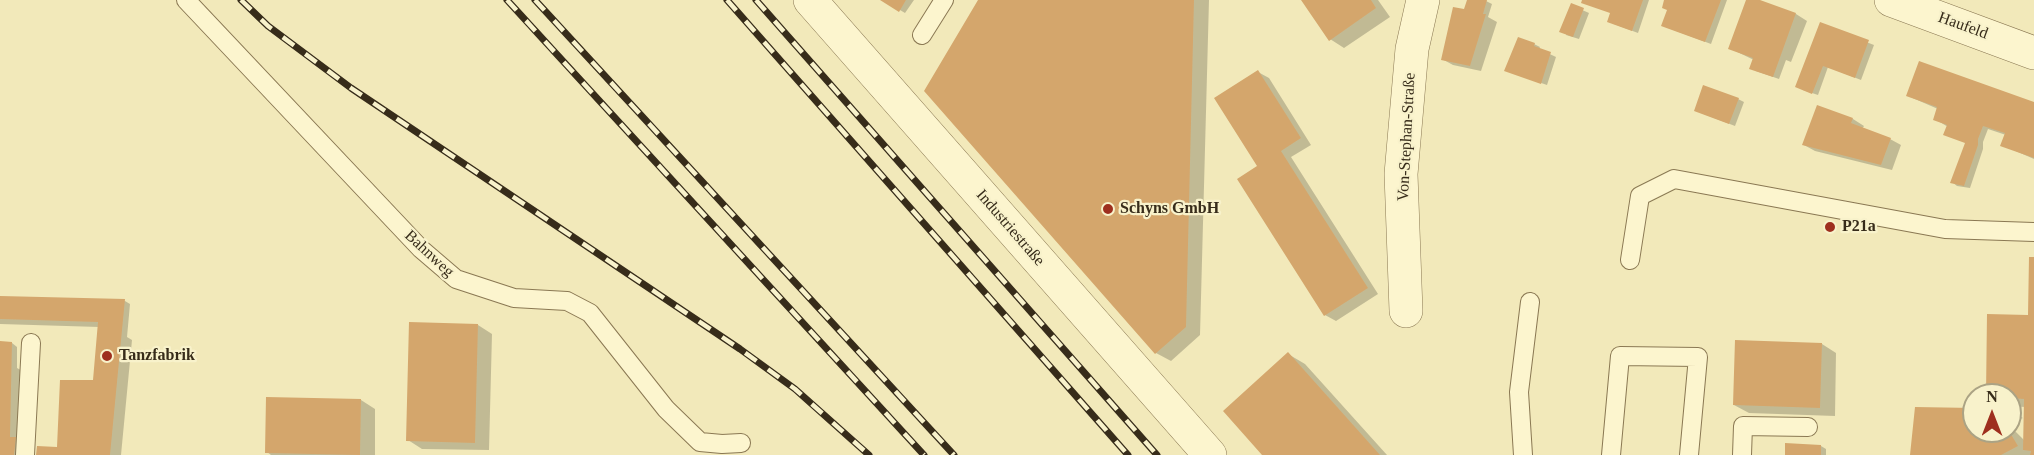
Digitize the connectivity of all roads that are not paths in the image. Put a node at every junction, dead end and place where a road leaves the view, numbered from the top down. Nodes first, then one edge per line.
1 (186, 0) edge
2 (810, 0) edge
3 (944, 0) edge
4 (1423, 0) edge
5 (1891, 0) edge
6 (922, 35) dead end
7 (2034, 53) edge
8 (2034, 232) edge
9 (1630, 260) dead end
10 (1530, 302) dead end
11 (1406, 311) dead end
12 (31, 343) dead end
13 (1809, 427) dead end
14 (741, 442) dead end
15 (25, 455) edge
16 (1210, 455) edge
17 (1523, 455) edge
18 (1611, 455) edge
19 (1689, 455) edge
20 (1742, 455) edge

1 - 14 lane, Bahnweg
2 - 16 street, Industriestraße
3 - 6 lane
4 - 11 street, Von-Stephan-Straße
5 - 7 street, Haufeld
8 - 9 lane
10 - 17 lane
12 - 15 lane
13 - 20 lane
18 - 19 lane

